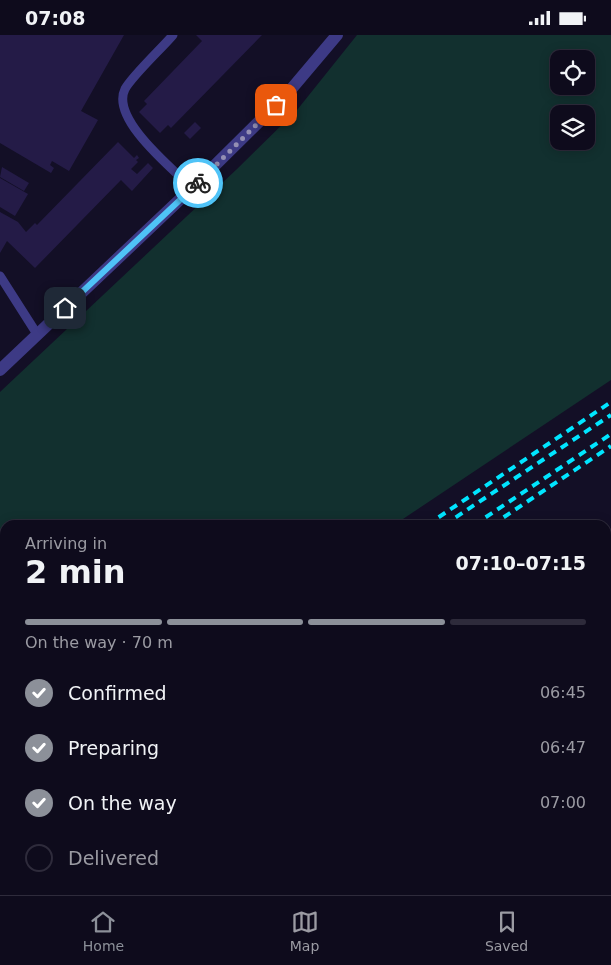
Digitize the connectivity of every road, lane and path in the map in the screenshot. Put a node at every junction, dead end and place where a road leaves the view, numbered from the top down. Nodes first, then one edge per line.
1 (173, 35) edge
2 (337, 35) edge
3 (192, 189) junction
4 (0, 277) edge
5 (37, 334) junction
6 (0, 370) edge

1 - 3 lane
2 - 3 street
3 - 5 street
4 - 5 lane
5 - 6 street

